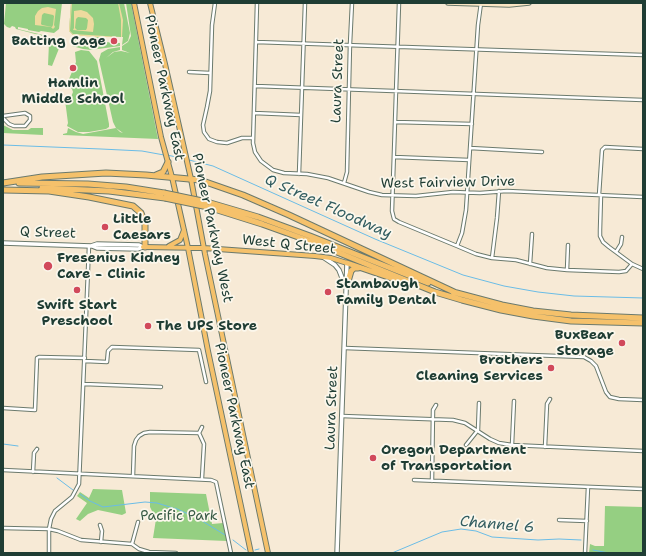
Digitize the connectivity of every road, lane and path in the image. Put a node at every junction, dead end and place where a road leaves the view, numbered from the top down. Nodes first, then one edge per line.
1 (134, 3) edge
2 (150, 3) edge
3 (215, 3) edge
4 (257, 3) edge
5 (305, 3) edge
6 (352, 3) edge
7 (399, 3) edge
8 (448, 3) edge
9 (529, 3) edge
10 (481, 4) edge
11 (256, 42) junction
12 (304, 42) junction
13 (350, 44) junction
14 (397, 46) junction
15 (477, 49) junction
16 (643, 55) edge
17 (189, 72) dead end
18 (210, 73) junction
19 (254, 86) junction
20 (302, 88) junction
21 (348, 89) junction
22 (396, 91) junction
23 (474, 93) junction
24 (643, 100) edge
25 (254, 113) junction
26 (302, 115) junction
27 (3, 118) edge
28 (395, 122) junction
29 (472, 124) junction
30 (253, 138) junction
31 (470, 148) junction
32 (643, 149) edge
33 (542, 152) dead end
34 (394, 157) junction
35 (469, 160) junction
36 (168, 162) junction
37 (299, 174) junction
38 (153, 176) junction
39 (172, 177) junction
40 (191, 179) junction
41 (3, 183) edge
42 (344, 183) junction
43 (3, 190) edge
44 (499, 191) junction
45 (467, 193) junction
46 (392, 195) junction
47 (600, 195) junction
48 (164, 196) junction
49 (643, 197) edge
50 (207, 205) junction
51 (184, 230) junction
52 (532, 234) dead end
53 (622, 237) dead end
54 (3, 243) edge
55 (568, 245) dead end
56 (90, 246) junction
57 (457, 246) junction
58 (144, 247) junction
59 (167, 247) junction
60 (188, 248) junction
61 (204, 248) junction
62 (616, 252) junction
63 (322, 256) junction
64 (492, 258) junction
65 (347, 263) junction
66 (530, 264) junction
67 (632, 264) junction
68 (360, 268) junction
69 (643, 269) edge
70 (567, 270) junction
71 (347, 285) junction
72 (347, 292) junction
73 (435, 292) junction
74 (454, 292) junction
75 (643, 318) edge
76 (643, 323) edge
77 (345, 348) junction
78 (85, 359) junction
79 (206, 382) dead end
80 (84, 384) junction
81 (161, 387) dead end
82 (550, 399) dead end
83 (643, 400) edge
84 (514, 401) dead end
85 (479, 403) dead end
86 (436, 405) dead end
87 (3, 408) edge
88 (342, 416) junction
89 (433, 420) junction
90 (202, 427) dead end
91 (478, 430) junction
92 (199, 434) junction
93 (466, 445) dead end
94 (512, 446) junction
95 (545, 447) junction
96 (37, 449) dead end
97 (643, 451) edge
98 (3, 470) edge
99 (33, 472) junction
100 (80, 474) junction
101 (133, 476) junction
102 (202, 478) junction
103 (414, 480) dead end
104 (432, 481) junction
105 (588, 487) junction
106 (643, 489) edge
107 (559, 520) dead end
108 (587, 521) junction
109 (138, 522) dead end
110 (100, 525) dead end
111 (3, 528) edge
112 (50, 529) junction
113 (101, 542) junction
114 (132, 544) junction
115 (49, 553) edge
116 (176, 553) edge
117 (231, 553) edge
118 (251, 553) edge
119 (268, 553) edge
120 (337, 553) edge
121 (585, 553) edge

1 - 36 main road, Pioneer Parkway East
2 - 40 main road, Pioneer Parkway West
3 - 18 street
4 - 11 street, West Fairview Drive
5 - 12 street
6 - 13 street, Laura Street
7 - 14 street
8 - 10 main road
9 - 10 main road
10 - 15 street
11 - 12 street
11 - 19 street, West Fairview Drive
12 - 13 street
12 - 20 street
13 - 14 street
13 - 21 street, Laura Street
14 - 15 street
14 - 22 street
15 - 16 street
15 - 23 street
17 - 18 street
18 - 30 street
19 - 20 street
19 - 25 street, West Fairview Drive
20 - 21 street
20 - 26 street
21 - 22 street
21 - 42 street, Laura Street
22 - 23 street
22 - 28 street
23 - 24 street
23 - 29 street
25 - 26 street
25 - 30 street, West Fairview Drive
26 - 37 street
27 - 27 street
28 - 29 street
28 - 34 street
29 - 31 street
30 - 37 street, West Fairview Drive
31 - 33 street
31 - 35 street
32 - 47 street
34 - 35 street
34 - 46 street
35 - 45 street
36 - 38 highway
36 - 39 main road, Pioneer Parkway East
37 - 42 street, West Fairview Drive
38 - 39 highway
38 - 41 highway
39 - 40 highway
39 - 51 main road, Pioneer Parkway East
40 - 61 main road, Pioneer Parkway West
40 - 74 highway
41 - 48 highway
42 - 46 street, West Fairview Drive
43 - 48 highway
43 - 58 highway
44 - 45 street, West Fairview Drive
44 - 47 street, West Fairview Drive
44 - 64 street
45 - 46 street, West Fairview Drive
45 - 57 street
46 - 57 street
47 - 49 street, West Fairview Drive
47 - 62 street
48 - 50 highway, bridge
50 - 73 highway
50 - 74 highway
51 - 59 main road
51 - 60 main road, Pioneer Parkway East
52 - 66 street
53 - 62 street
54 - 56 street, Q Street
55 - 70 street
56 - 58 street, Q Street
56 - 78 street
57 - 64 street
58 - 59 main road, Q Street
59 - 60 main road, Q Street
60 - 61 main road, Q Street
60 - 118 main road, Pioneer Parkway East
61 - 63 main road, West Q Street
61 - 119 main road, Pioneer Parkway West
62 - 67 street
63 - 65 main road, West Q Street
63 - 72 street
64 - 66 street
65 - 68 highway
65 - 71 street, Laura Street
66 - 70 street
67 - 69 street
67 - 70 street
68 - 71 highway
68 - 73 highway
71 - 72 street, Laura Street
72 - 77 street, Laura Street
73 - 76 highway
74 - 75 highway
77 - 83 street
77 - 88 street, Laura Street
78 - 79 street
78 - 80 street
78 - 87 street
80 - 81 street
80 - 100 street
82 - 95 street
84 - 94 street
85 - 91 street
86 - 89 street
88 - 89 street
88 - 120 street, Laura Street
89 - 91 street
89 - 104 street
90 - 92 street
91 - 93 street
91 - 94 street
92 - 101 street
92 - 102 street
94 - 95 street
95 - 97 street
96 - 99 street
98 - 99 street
99 - 100 street
100 - 101 street
100 - 112 street
101 - 102 street
102 - 117 street
103 - 104 street
104 - 105 street
105 - 106 street
105 - 108 street
107 - 108 street
108 - 121 street
109 - 114 street
110 - 113 street
111 - 112 street
112 - 113 street
112 - 115 street
113 - 114 street
114 - 116 street

